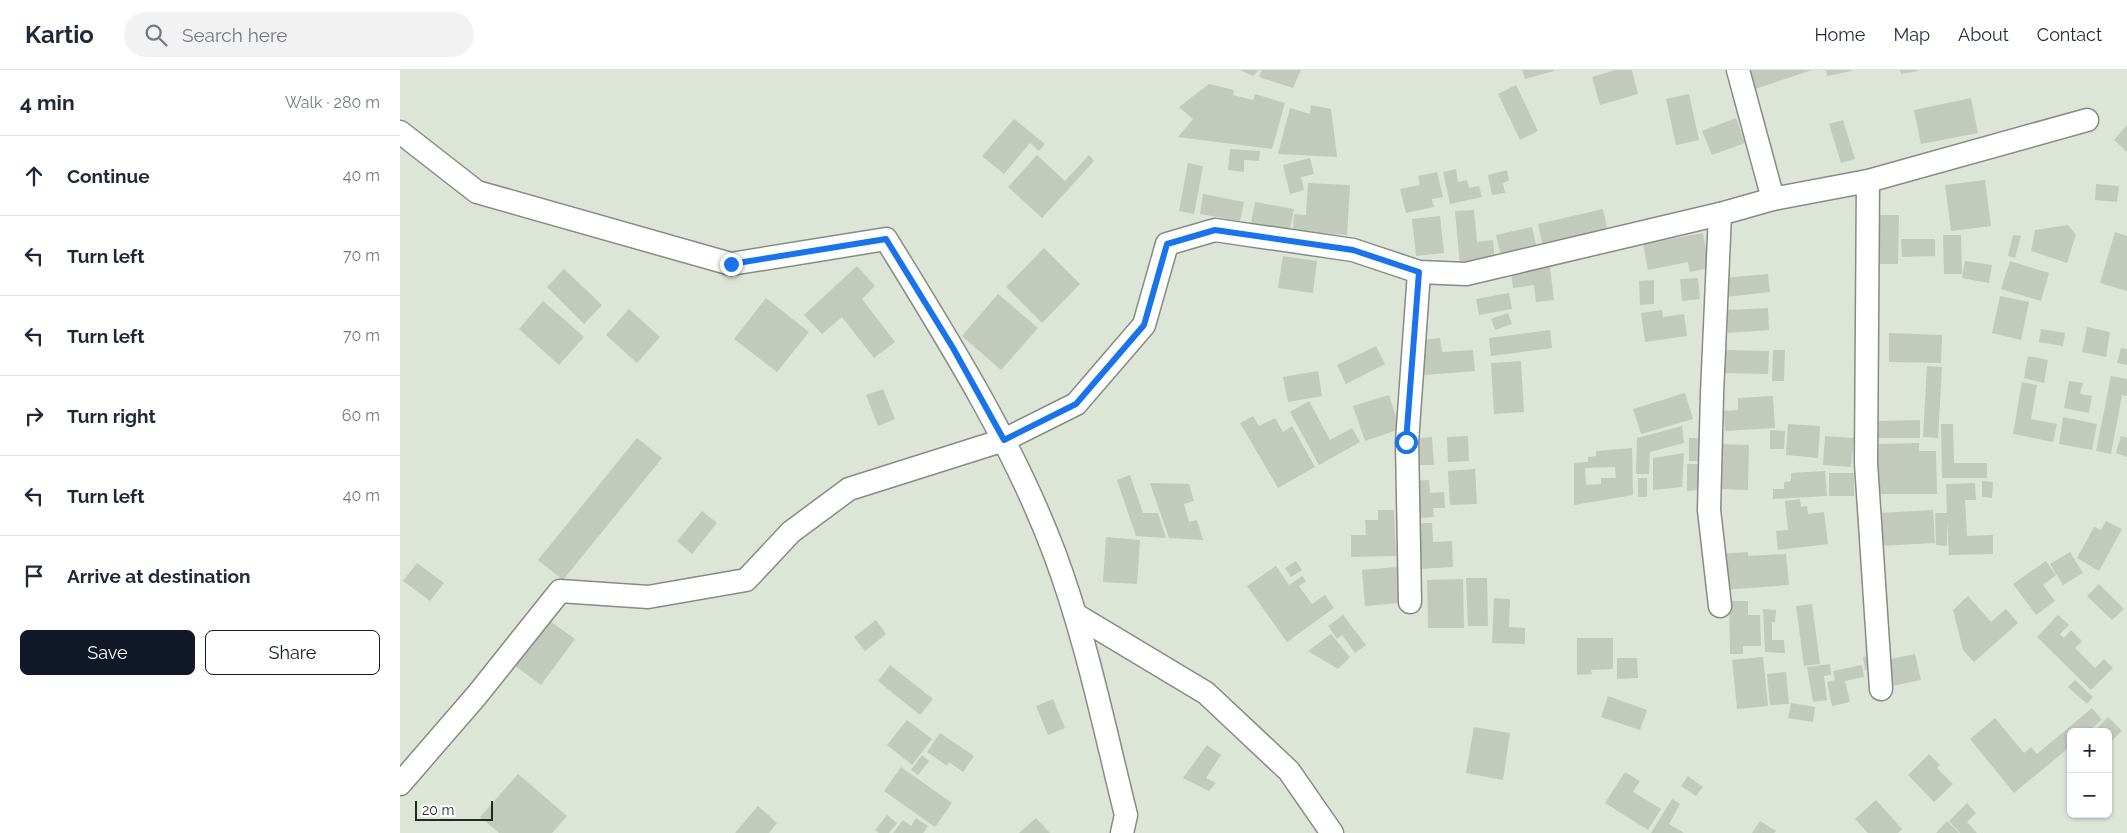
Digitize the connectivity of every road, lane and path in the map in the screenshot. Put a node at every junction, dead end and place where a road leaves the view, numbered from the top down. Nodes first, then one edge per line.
1 (1738, 70) edge
2 (2087, 120) dead end
3 (400, 132) edge
4 (1868, 181) junction
5 (1773, 199) junction
6 (1720, 214) junction
7 (1419, 272) junction
8 (1004, 440) junction
9 (1410, 602) dead end
10 (1720, 606) dead end
11 (1076, 615) junction
12 (1881, 689) dead end
13 (400, 784) edge
14 (1122, 833) edge
15 (1332, 833) edge

1 - 5 street
2 - 4 street
3 - 8 street
4 - 5 street
4 - 12 street
5 - 6 street
6 - 7 street
6 - 10 street
7 - 8 street
7 - 9 street
8 - 11 street
8 - 13 street
11 - 14 street
11 - 15 street

